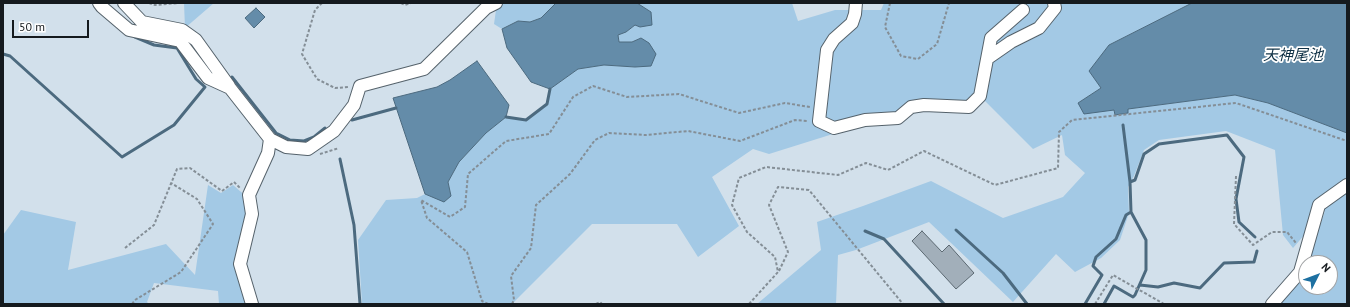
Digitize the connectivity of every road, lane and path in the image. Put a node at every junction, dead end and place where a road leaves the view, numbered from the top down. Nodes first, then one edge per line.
1 (100, 3) edge
2 (124, 3) edge
3 (149, 3) edge
4 (179, 3) edge
5 (322, 3) edge
6 (401, 3) edge
7 (411, 3) edge
8 (496, 3) edge
9 (856, 3) edge
10 (890, 3) edge
11 (949, 3) edge
12 (1054, 3) edge
13 (1023, 10) dead end
14 (988, 58) junction
15 (360, 86) junction
16 (230, 88) junction
17 (820, 108) junction
18 (818, 121) junction
19 (270, 139) junction
20 (1347, 140) edge
21 (1236, 176) dead end
22 (171, 183) junction
23 (1347, 185) edge
24 (249, 195) junction
25 (126, 248) dead end
26 (1297, 249) dead end
27 (778, 272) junction
28 (132, 304) edge
29 (252, 304) edge
30 (488, 304) edge
31 (512, 304) edge
32 (596, 304) edge
33 (602, 304) edge
34 (749, 304) edge
35 (903, 304) edge
36 (1095, 304) edge
37 (1164, 304) edge
38 (1272, 304) edge

1 - 16 street
2 - 16 street
3 - 4 path
5 - 15 path
6 - 7 path
8 - 15 street
9 - 17 street
10 - 11 path
12 - 14 street
13 - 14 street
14 - 18 street
15 - 19 street
16 - 19 street
17 - 18 street
17 - 30 path
18 - 31 path
19 - 24 street
20 - 27 path
21 - 26 path
22 - 24 path
22 - 25 path
22 - 28 path
23 - 38 street
24 - 29 street
27 - 34 path
27 - 35 path
32 - 33 path
36 - 37 path

